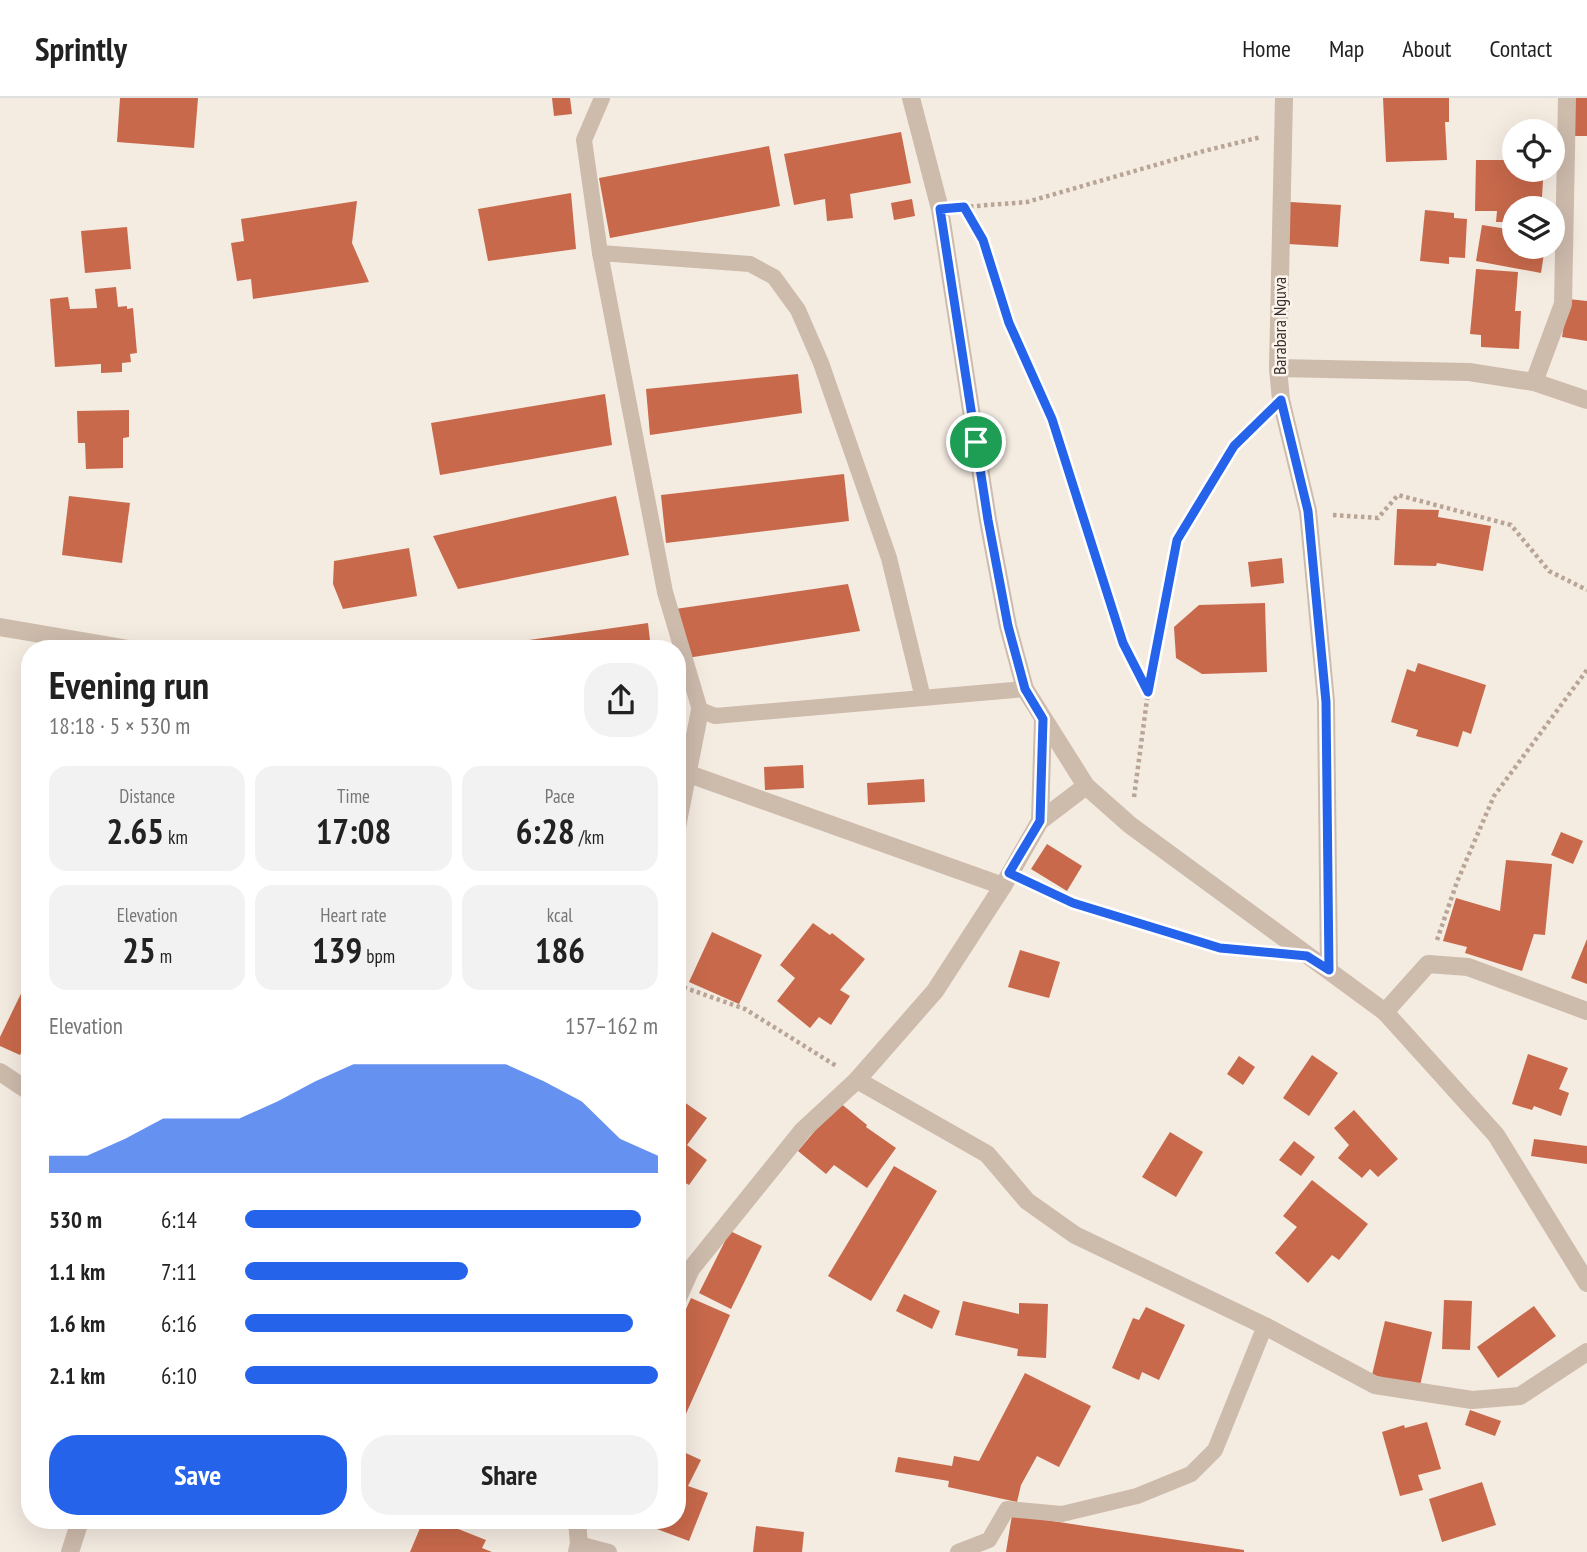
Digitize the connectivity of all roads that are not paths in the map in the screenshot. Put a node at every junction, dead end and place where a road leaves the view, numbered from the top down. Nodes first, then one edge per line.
1 (602, 98) edge
2 (911, 98) edge
3 (1284, 98) edge
4 (1567, 98) edge
5 (600, 253) junction
6 (1278, 368) junction
7 (1534, 382) junction
8 (1587, 400) edge
9 (0, 627) edge
10 (77, 640) edge
11 (679, 640) edge
12 (686, 663) edge
13 (1025, 689) junction
14 (923, 698) junction
15 (700, 710) junction
16 (1043, 719) junction
17 (690, 774) junction
18 (1086, 786) junction
19 (686, 790) edge
20 (1040, 821) junction
21 (1006, 879) junction
22 (1329, 970) junction
23 (1587, 1011) edge
24 (1385, 1012) junction
25 (0, 1072) edge
26 (857, 1080) junction
27 (21, 1086) edge
28 (686, 1263) edge
29 (1587, 1283) edge
30 (1265, 1326) junction
31 (1587, 1352) edge
32 (77, 1529) edge
33 (578, 1529) edge
34 (578, 1548) edge
35 (70, 1552) edge
36 (609, 1552) edge
37 (958, 1552) edge

1 - 5 lane
2 - 13 street
3 - 6 street, Barabara Nguva
4 - 7 street
5 - 11 lane
5 - 14 lane
6 - 7 street
6 - 22 street, Barabara Nguva
7 - 8 street
9 - 10 street
12 - 15 lane
13 - 14 lane
13 - 16 street
14 - 15 lane
15 - 17 street
16 - 18 street
16 - 20 street
17 - 19 street
17 - 21 street
18 - 20 street
18 - 22 street
20 - 21 street
21 - 26 street
22 - 24 street
23 - 24 street
24 - 29 street
25 - 27 street
26 - 28 street
26 - 30 street
30 - 31 street
30 - 37 lane
32 - 35 street
33 - 34 street
34 - 36 lane

